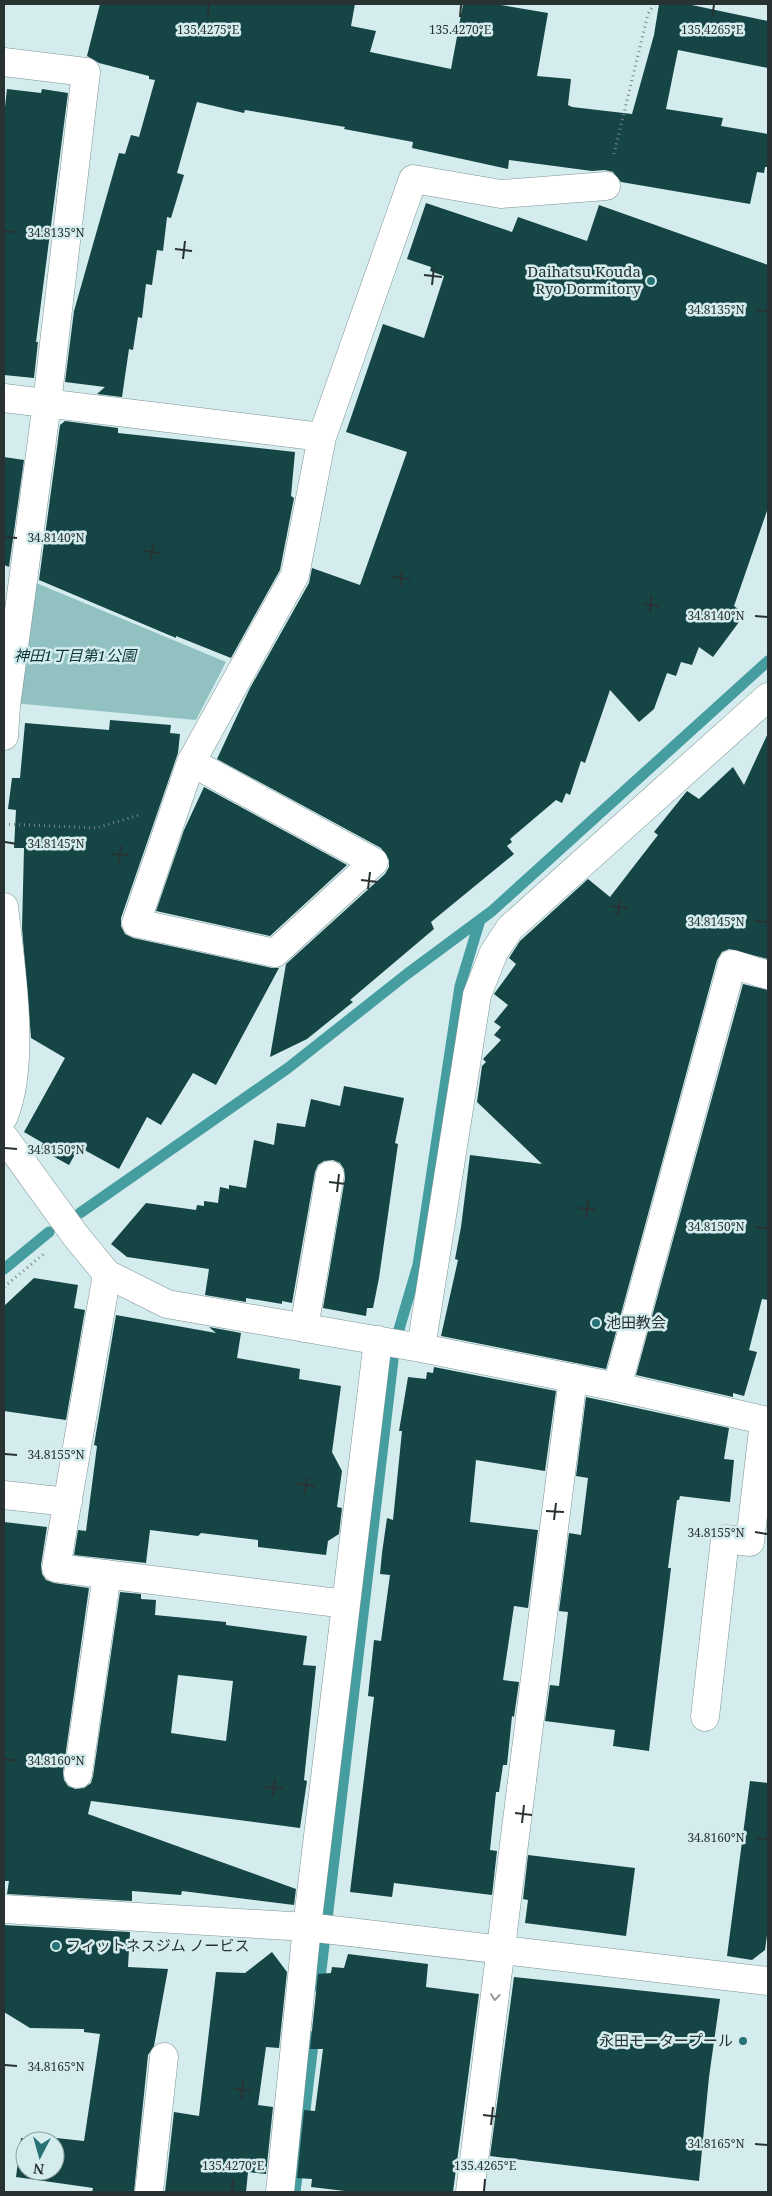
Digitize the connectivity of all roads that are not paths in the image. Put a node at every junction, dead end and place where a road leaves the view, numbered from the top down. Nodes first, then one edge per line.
1 (4, 62) edge
2 (606, 186) road end
3 (4, 398) edge
4 (47, 403) junction
5 (322, 437) junction
6 (768, 697) edge
7 (5, 706) edge
8 (4, 736) edge
9 (191, 762) junction
10 (4, 907) edge
11 (768, 975) edge
12 (4, 1116) edge
13 (4, 1137) edge
14 (330, 1176) dead end
15 (107, 1274) junction
16 (304, 1328) junction
17 (378, 1340) junction
18 (421, 1348) junction
19 (573, 1378) junction
20 (617, 1386) junction
21 (766, 1421) edge
22 (4, 1495) edge
23 (68, 1502) junction
24 (108, 1574) junction
25 (346, 1604) junction
26 (705, 1717) dead end
27 (78, 1774) dead end
28 (4, 1909) edge
29 (307, 1927) junction
30 (501, 1948) junction
31 (768, 1981) edge
32 (164, 2057) dead end
33 (149, 2192) edge
34 (280, 2192) edge
35 (470, 2192) edge

1 - 4 street
2 - 5 street
3 - 4 street
4 - 5 street
4 - 7 street
5 - 9 street
6 - 18 street
7 - 8 street
9 - 9 street
10 - 12 street
11 - 20 street
13 - 15 street
14 - 16 street
15 - 16 street
15 - 23 street
16 - 17 street
17 - 18 street
17 - 25 street
18 - 19 street
19 - 20 street
19 - 30 street
20 - 21 street
21 - 26 street
22 - 23 street
23 - 24 street
24 - 25 street
24 - 27 street
25 - 29 street
28 - 29 street
29 - 30 street
29 - 34 street
30 - 31 street
30 -> 35 street
32 - 33 street

